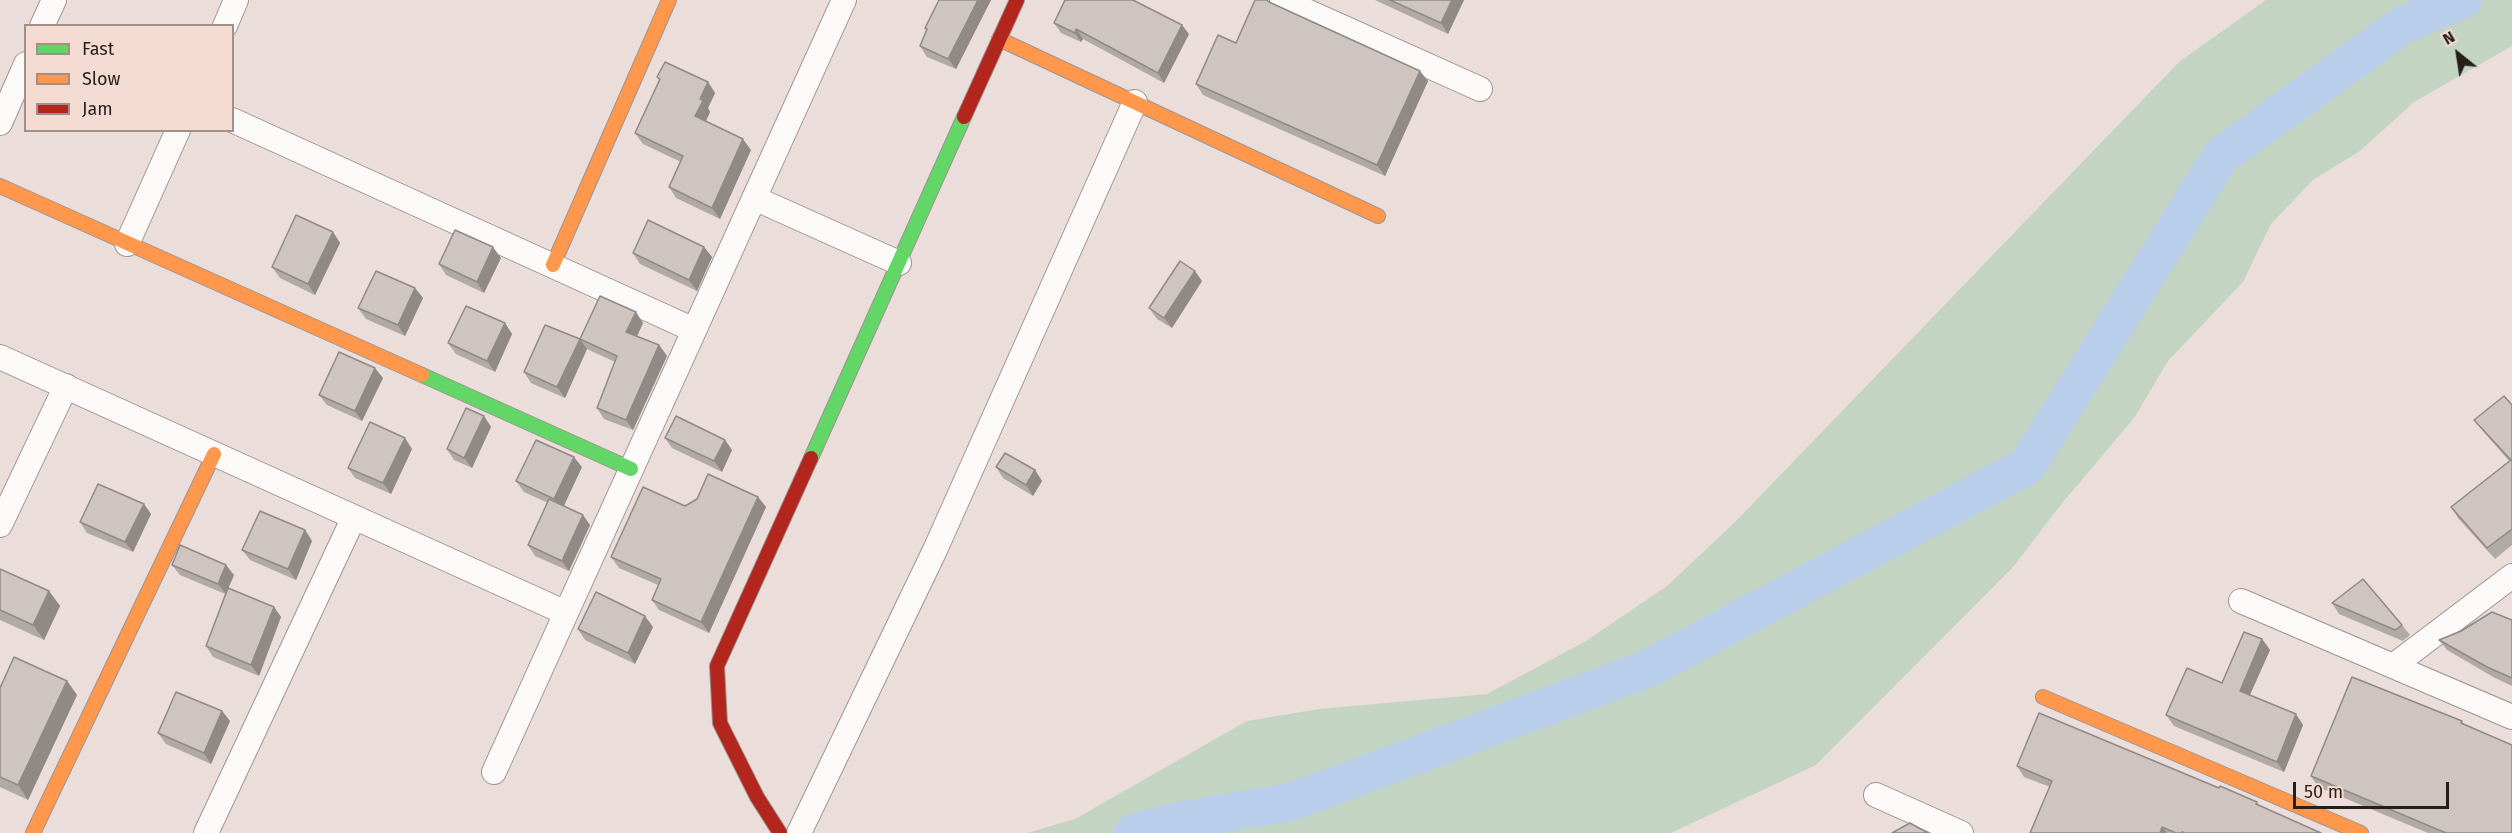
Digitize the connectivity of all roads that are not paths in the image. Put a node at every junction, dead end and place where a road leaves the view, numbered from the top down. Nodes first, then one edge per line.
1 (54, 0) edge
2 (236, 0) edge
3 (669, 0) edge
4 (844, 0) edge
5 (1017, 0) edge
6 (1282, 0) edge
7 (43, 24) edge
8 (226, 24) edge
9 (999, 39) junction
10 (24, 69) edge
11 (1480, 89) dead end
12 (1134, 102) junction
13 (234, 121) edge
14 (0, 123) edge
15 (177, 132) edge
16 (0, 186) edge
17 (754, 198) junction
18 (1378, 216) dead end
19 (127, 244) junction
20 (899, 263) junction
21 (553, 265) junction
22 (694, 330) junction
23 (0, 357) edge
24 (66, 386) junction
25 (214, 454) junction
26 (631, 469) junction
27 (354, 517) junction
28 (0, 525) edge
29 (2512, 576) edge
30 (2241, 600) dead end
31 (566, 612) junction
32 (2393, 666) junction
33 (2043, 697) dead end
34 (2512, 717) edge
35 (494, 772) dead end
36 (1876, 795) dead end
37 (33, 833) edge
38 (206, 833) edge
39 (780, 833) edge
40 (799, 833) edge
41 (1961, 833) edge
42 (2361, 833) edge

1 - 7 street
2 - 8 street
3 - 21 street
4 - 17 street
5 - 9 street
6 - 11 street
9 - 12 street
9 - 20 street
10 - 14 street
12 - 18 street
12 - 40 street
13 - 21 street
15 - 19 street
16 - 19 street
17 - 20 street
17 - 22 street
19 - 26 street
20 - 39 street
21 - 22 street
22 - 26 street
23 - 24 street
24 - 25 street
24 - 28 street
25 - 27 street
25 - 37 street
26 - 31 street
27 - 31 street
27 - 38 street
29 - 32 street
30 - 32 street
31 - 35 street
32 - 34 street
33 - 42 street
36 - 41 street

